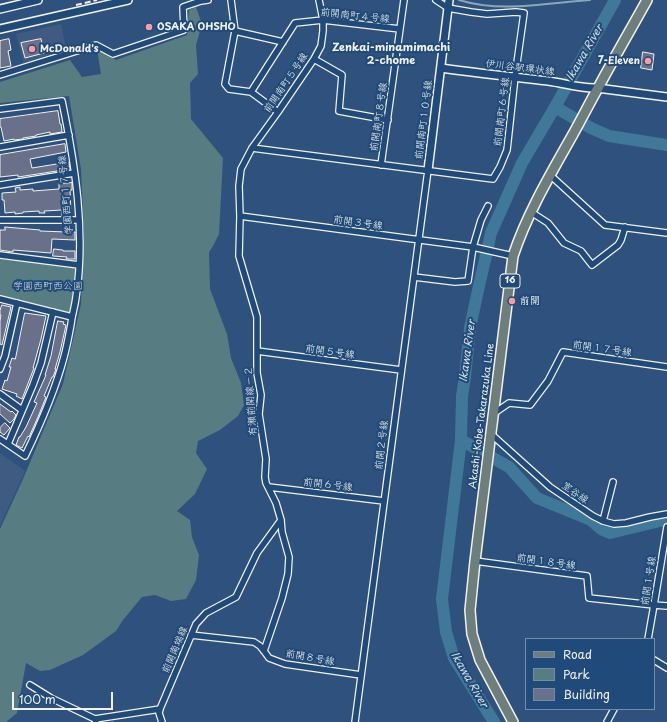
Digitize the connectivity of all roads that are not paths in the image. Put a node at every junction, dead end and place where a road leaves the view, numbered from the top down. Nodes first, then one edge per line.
1 (38, 0) edge
2 (128, 0) edge
3 (137, 0) edge
4 (208, 0) edge
5 (231, 0) edge
6 (319, 0) edge
7 (404, 0) edge
8 (436, 0) edge
9 (647, 0) edge
10 (115, 3) junction
11 (448, 4) edge
12 (0, 9) edge
13 (322, 20) junction
14 (0, 29) edge
15 (400, 29) junction
16 (236, 31) junction
17 (283, 42) junction
18 (314, 59) junction
19 (441, 68) junction
20 (0, 75) edge
21 (515, 77) junction
22 (594, 88) junction
23 (251, 92) junction
24 (667, 97) edge
25 (0, 109) edge
26 (278, 112) junction
27 (388, 120) junction
28 (69, 135) junction
29 (0, 147) edge
30 (252, 148) junction
31 (381, 165) junction
32 (428, 170) junction
33 (74, 173) junction
34 (550, 175) junction
35 (0, 185) edge
36 (488, 206) dead end
37 (532, 212) junction
38 (240, 216) junction
39 (0, 220) edge
40 (79, 220) junction
41 (625, 226) junction
42 (667, 233) edge
43 (419, 240) junction
44 (473, 247) junction
45 (0, 255) edge
46 (510, 256) junction
47 (79, 265) junction
48 (414, 277) junction
49 (0, 299) edge
50 (17, 303) junction
51 (53, 312) junction
52 (72, 317) junction
53 (257, 351) junction
54 (667, 367) edge
55 (0, 369) edge
56 (401, 370) junction
57 (0, 394) edge
58 (22, 410) junction
59 (493, 414) junction
60 (491, 434) junction
61 (0, 438) edge
62 (8, 444) junction
63 (613, 482) dead end
64 (269, 487) junction
65 (384, 501) junction
66 (667, 514) edge
67 (281, 520) junction
68 (604, 521) junction
69 (667, 527) edge
70 (475, 561) junction
71 (654, 605) junction
72 (667, 606) edge
73 (191, 635) junction
74 (648, 638) edge
75 (264, 651) junction
76 (655, 661) edge
77 (667, 668) edge
78 (361, 675) junction
79 (30, 685) dead end
80 (160, 709) junction
81 (613, 710) edge
82 (96, 720) edge
83 (162, 722) edge
84 (355, 722) edge
85 (513, 722) edge
86 (607, 722) edge

1 - 12 street
2 - 10 street
3 - 10 street
4 - 20 street
5 - 16 street
6 - 13 street, 前開南町５号線
7 - 15 street, 前開南町８号線
8 - 11 street, 前開南町６号線
9 - 22 main road, 16
10 - 14 street
11 - 19 street, 前開南町１０号線
11 - 21 street, 前開南町６号線
13 - 15 street, 前開南町４号線
13 - 17 street, 前開南町４号線
13 - 18 street, 前開南町５号線
15 - 27 street, 前開南町８号線
16 - 17 street
16 - 23 street
17 - 23 street, 前開南町４号線
18 - 26 street, 前開南町５号線
18 - 27 street
19 - 21 street, 伊川谷駅環状線
19 - 32 street, 前開南町１０号線
21 - 22 street, 伊川谷駅環状線
21 - 32 street, 前開南町６号線
22 - 24 street, 伊川谷駅環状線
22 - 34 main road, Akashi-Kobe-Takarazuka Line / 16
23 - 26 street
25 - 28 street, 学園西町１７号線
26 - 30 street, 前開南町５号線
27 - 31 street, 前開南町８号線
28 - 29 street
28 - 33 street, 学園西町１７号線
30 - 31 street, 前開南町６号線
30 - 38 street, 有瀬前開線－２
31 - 32 street, 前開南町６号線
32 - 43 street, 前開２号線
33 - 35 street
33 - 40 street, 学園西町１７号線
34 - 37 main road, Akashi-Kobe-Takarazuka Line / 16
34 - 41 street
36 - 44 street
37 - 41 street
37 - 46 main road, Akashi-Kobe-Takarazuka Line / 16
38 - 43 street, 前開３号線
38 - 53 street, 有瀬前開線－２
39 - 40 street
40 - 47 street, 学園西町１７号線
41 - 42 street
43 - 44 street, 前開３号線
43 - 48 street, 前開２号線
44 - 46 street, 前開３号線
44 - 48 street
45 - 47 street
46 - 59 main road, Akashi-Kobe-Takarazuka Line / 16
47 - 52 street, 学園西町１７号線
48 - 56 street, 前開２号線
49 - 50 street
50 - 51 street
50 - 55 street
51 - 52 street
51 - 58 street
52 - 62 street, 学園西町１７号線
53 - 56 street, 前開５号線
53 - 64 street, 有瀬前開線－２
54 - 59 street, 前開１７号線
56 - 65 street, 前開２号線
57 - 58 street
58 - 62 street
59 - 60 main road, Akashi-Kobe-Takarazuka Line / 16
60 - 68 street, 室谷線
60 - 70 main road, Akashi-Kobe-Takarazuka Line / 16
61 - 62 street, 学園西町１７号線
63 - 68 street
64 - 65 street, 前開６号線
64 - 67 street, 有瀬前開線－２
65 - 78 street, 前開２号線
66 - 68 street, 室谷線
67 - 73 street, 前開南端線
67 - 75 street, 有瀬前開線－２
69 - 71 street, 前開１号線
70 - 71 street, 前開１８号線
70 - 85 main road, Akashi-Kobe-Takarazuka Line / 16
71 - 72 street, 前開１８号線
71 - 74 street, 前開１号線
73 - 75 street, 前開８号線
73 - 80 street, 前開南端線
75 - 78 street, 前開８号線
76 - 77 street
78 - 84 street, 前開２号線
79 - 82 street
80 - 82 street
80 - 83 street
81 - 86 street

